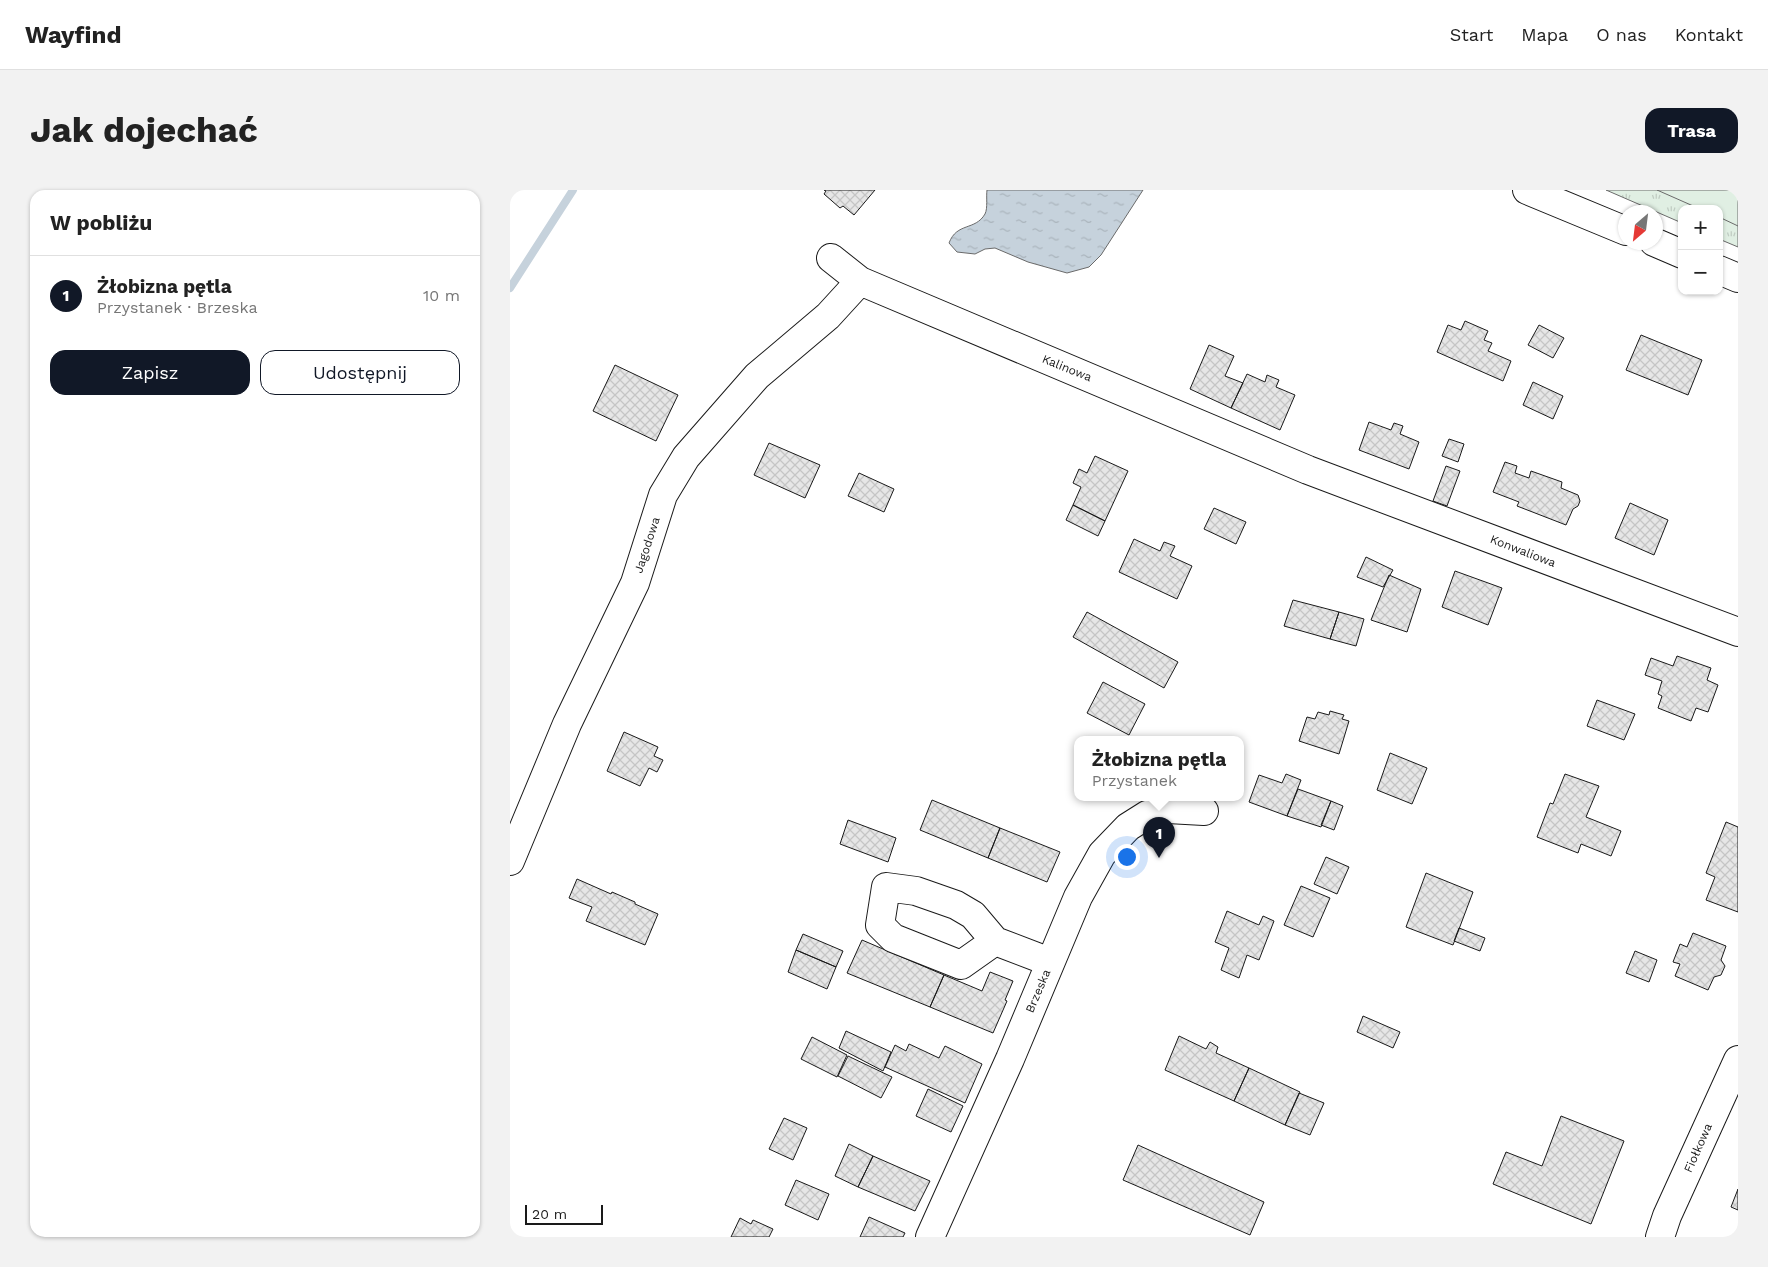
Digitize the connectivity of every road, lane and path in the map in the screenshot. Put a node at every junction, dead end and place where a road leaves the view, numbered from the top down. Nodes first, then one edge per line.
1 (1527, 190) edge
2 (1618, 228) edge
3 (1663, 246) edge
4 (1678, 252) edge
5 (831, 258) dead end
6 (1723, 272) edge
7 (1738, 278) edge
8 (860, 281) junction
9 (1308, 470) joint
10 (1738, 632) edge
11 (1204, 811) dead end
12 (510, 861) edge
13 (995, 941) dead end
14 (1050, 962) junction
15 (1738, 1060) edge
16 (930, 1237) edge
17 (1660, 1237) edge

1 - 2 street
3 - 4 street
5 - 8 street, Kalinowa
6 - 7 street
8 - 9 street, Kalinowa
8 - 12 street, Jagodowa
9 - 10 street, Konwaliowa
11 - 14 street, Brzeska
13 - 14 street
14 - 16 street, Brzeska
15 - 17 street, Fiołkowa

